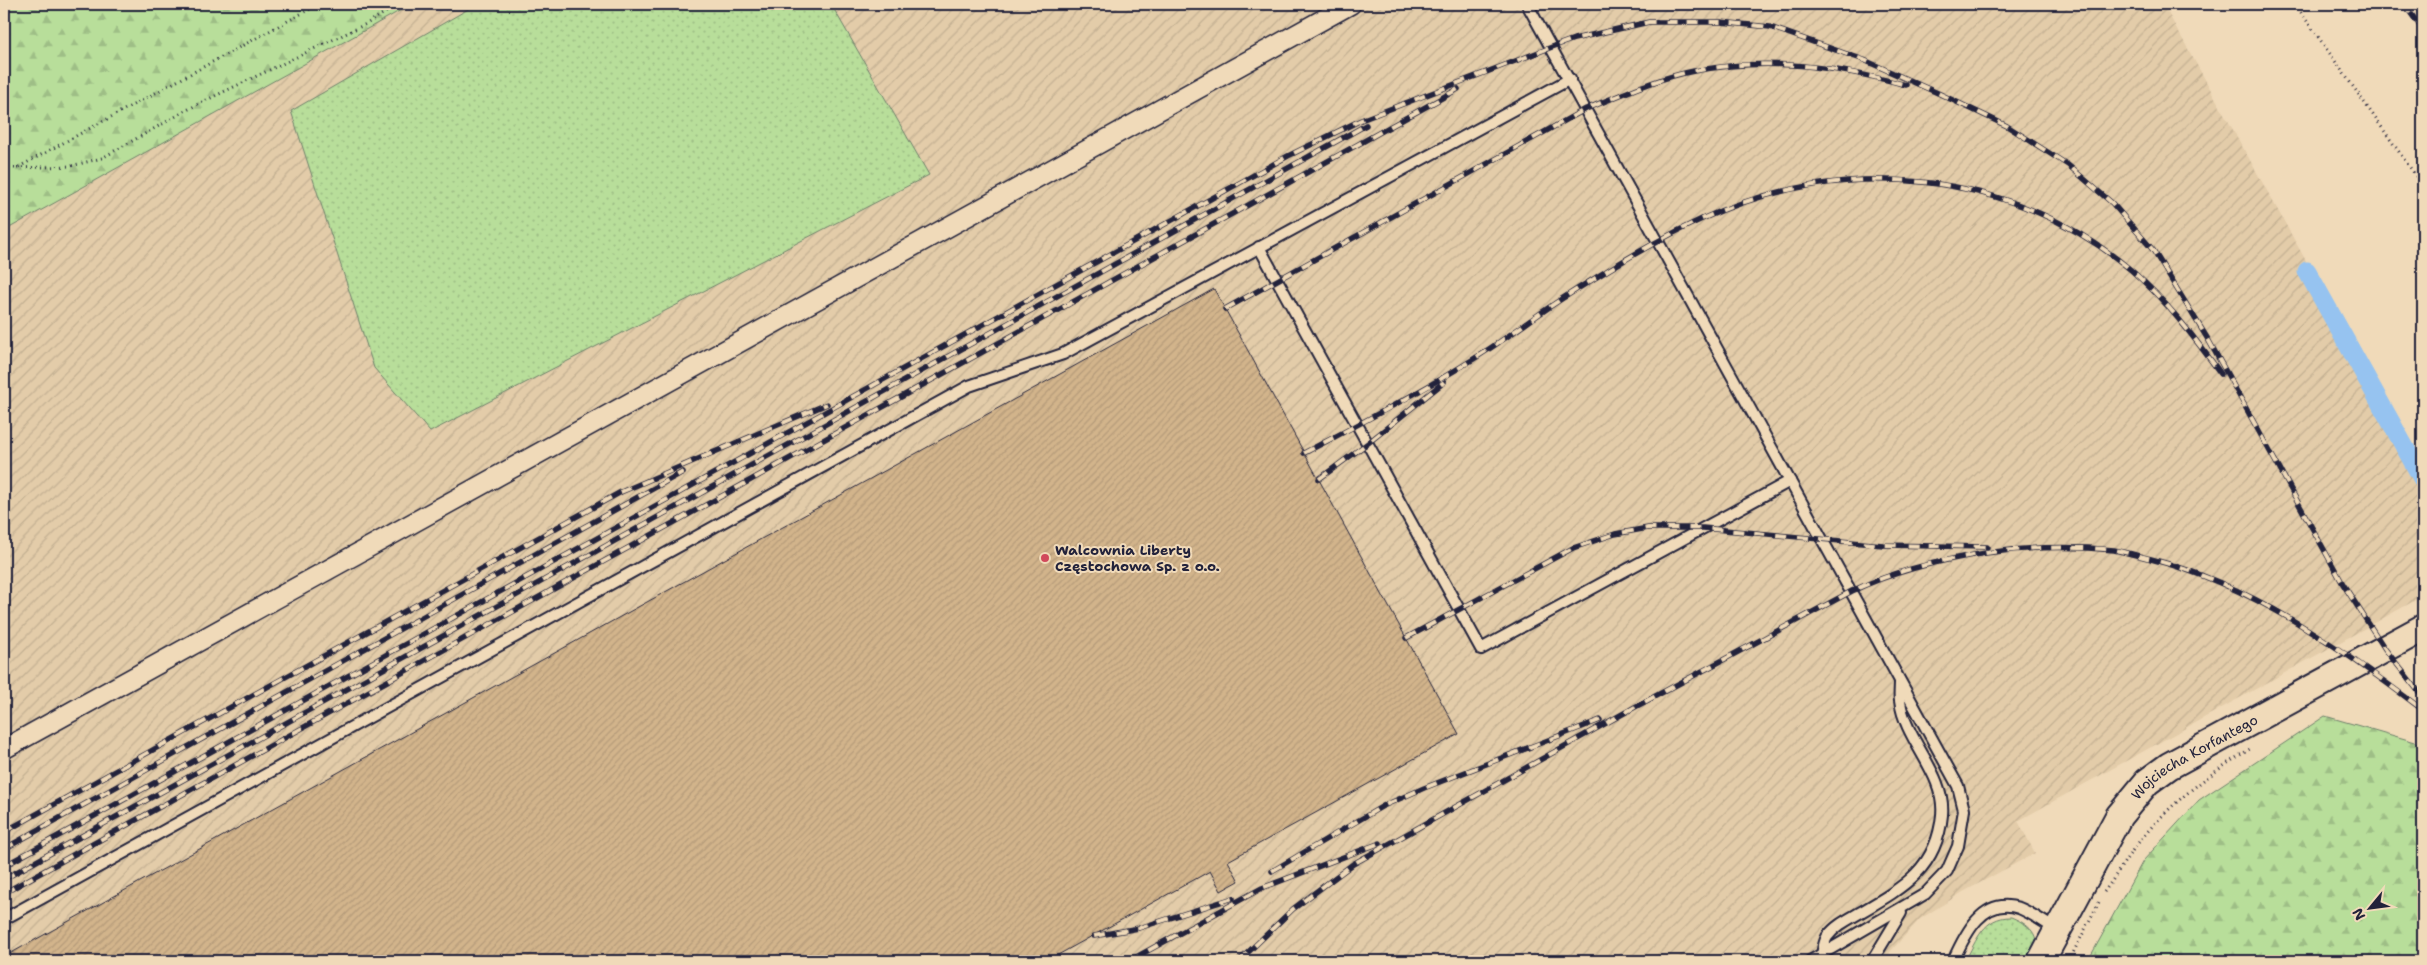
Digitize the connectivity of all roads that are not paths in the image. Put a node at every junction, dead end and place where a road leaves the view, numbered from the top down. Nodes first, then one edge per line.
1 (1351, 4) edge
2 (1527, 4) edge
3 (1570, 79) junction
4 (1259, 247) junction
5 (1790, 481) junction
6 (2423, 628) edge
7 (1900, 680) junction
8 (4, 749) edge
9 (1907, 906) junction
10 (4, 919) edge
11 (2058, 931) junction
12 (1827, 955) edge
13 (1810, 961) edge
14 (1872, 961) edge
15 (1953, 961) edge
16 (2041, 961) edge

1 - 8 street
2 - 3 lane
3 - 4 lane
3 - 5 lane
4 - 5 lane
4 - 10 lane
5 - 7 lane
6 - 11 street, Wojciecha Korfantego
7 - 9 lane
7 - 12 lane
9 - 12 lane
9 - 14 lane
11 - 15 lane
11 - 16 street, Wojciecha Korfantego
12 - 13 lane

